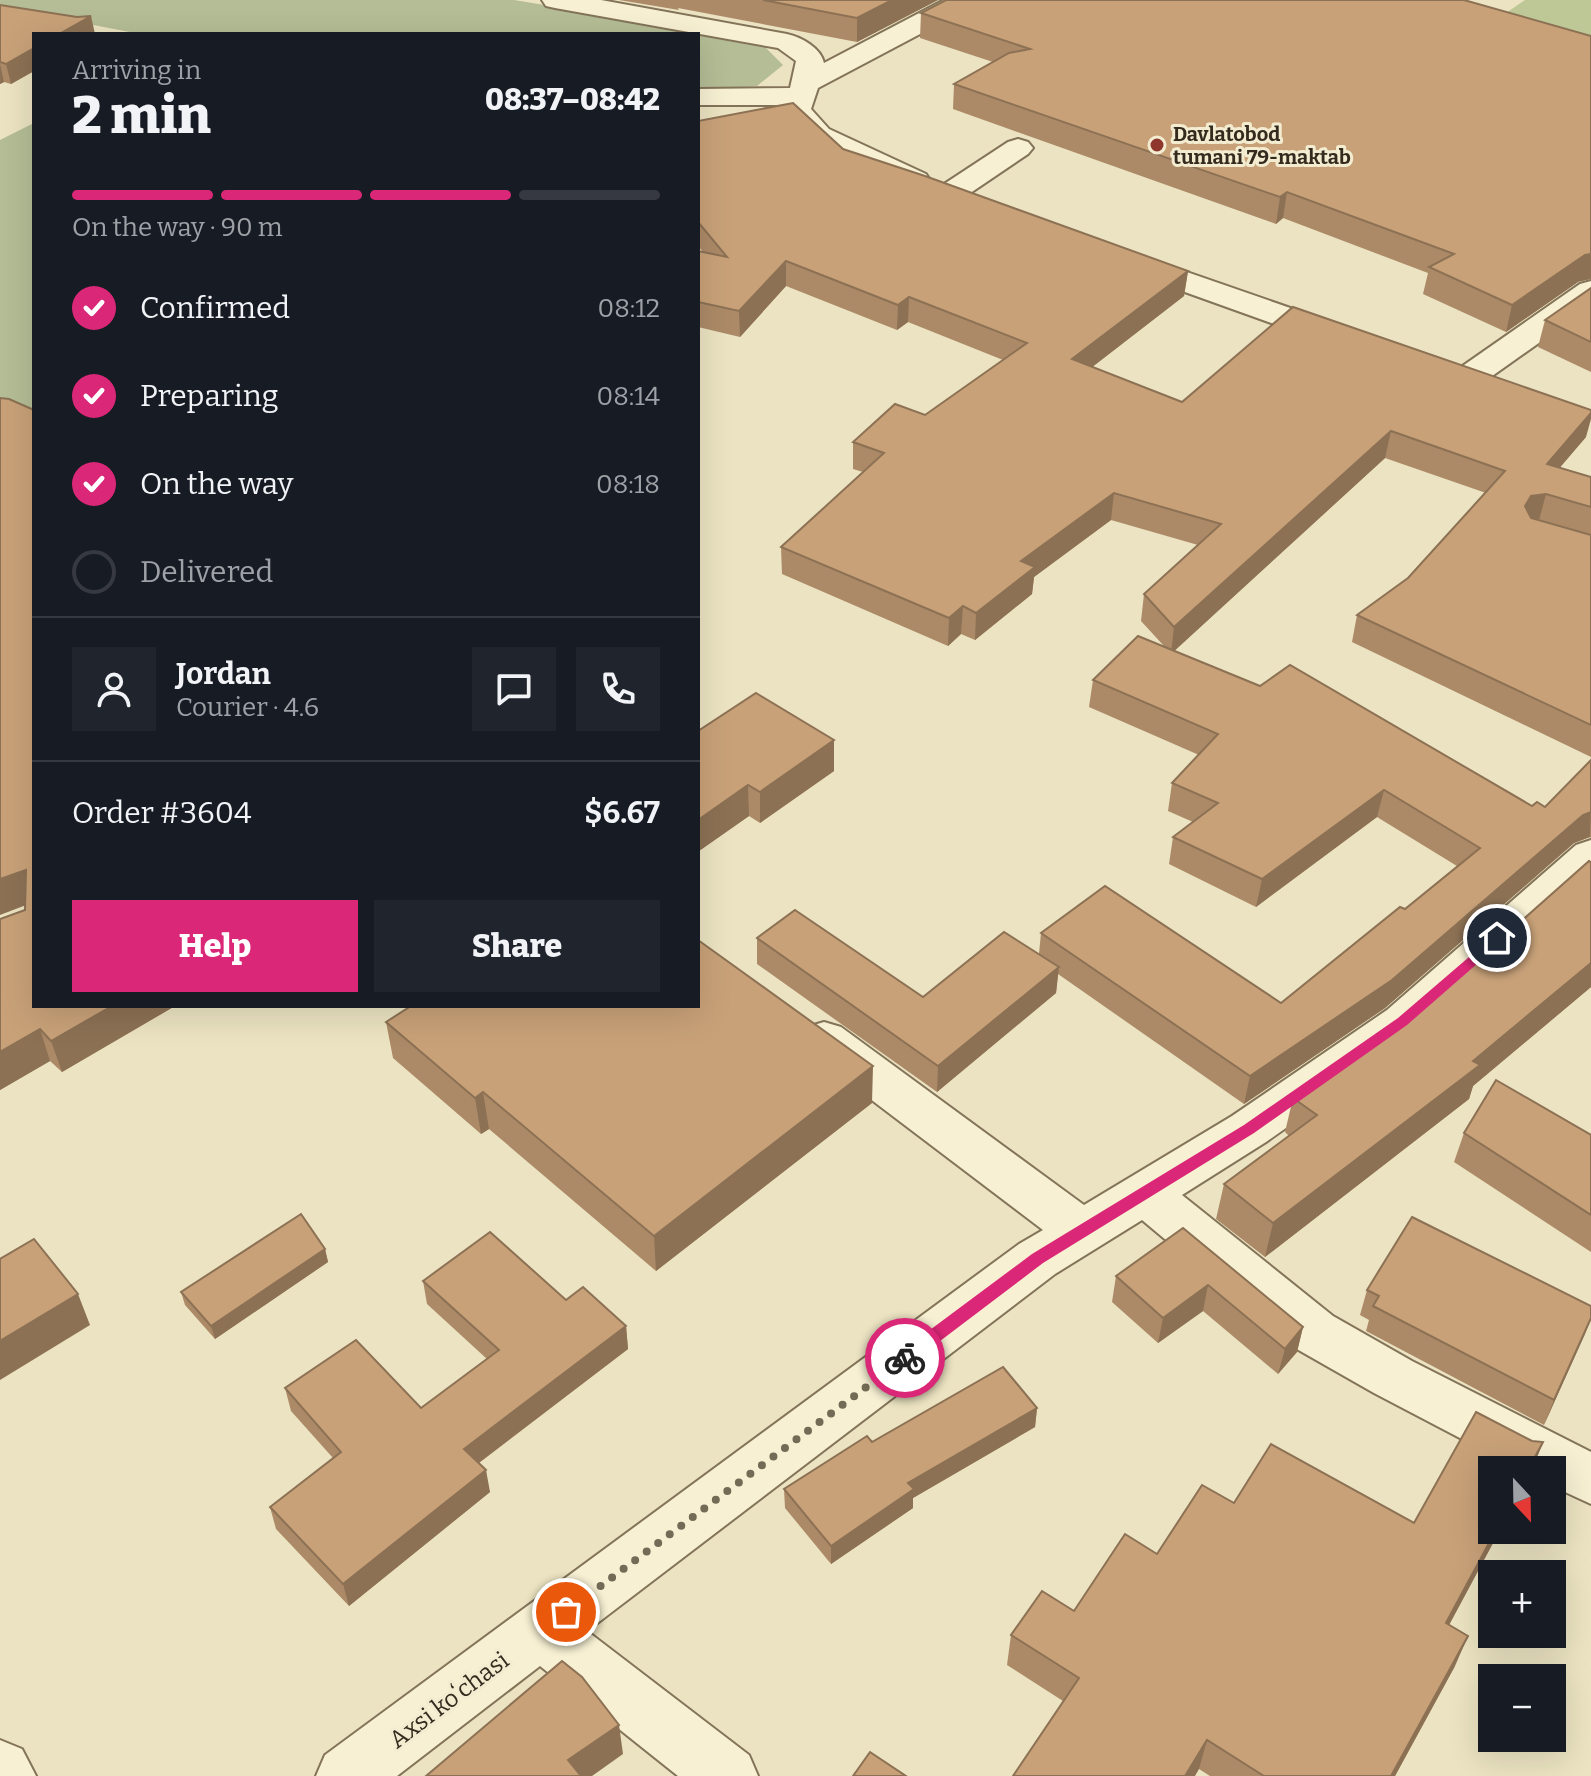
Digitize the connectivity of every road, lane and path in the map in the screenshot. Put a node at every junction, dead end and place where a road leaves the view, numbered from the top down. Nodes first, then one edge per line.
1 (555, 0) edge
2 (964, 0) edge
3 (804, 90) junction
4 (700, 97) edge
5 (1018, 148) dead end
6 (946, 196) junction
7 (976, 206) edge
8 (1095, 249) edge
9 (1591, 291) edge
10 (1363, 344) edge
11 (1466, 379) edge
12 (1591, 855) edge
13 (787, 1012) edge
14 (1144, 1193) junction
15 (1081, 1231) junction
16 (1591, 1479) edge
17 (541, 1631) junction
18 (0, 1770) edge
19 (5, 1776) edge
20 (347, 1776) edge
21 (727, 1776) edge

1 - 3 street
2 - 3 street
3 - 4 street
3 - 6 street
5 - 6 street
6 - 7 street
8 - 10 street
9 - 11 street
12 - 14 street, Axsi koʻchasi
13 - 15 street
14 - 15 street, Axsi koʻchasi
14 - 16 street
15 - 17 street, Axsi koʻchasi
17 - 20 street, Axsi koʻchasi
17 - 21 street
18 - 19 street

